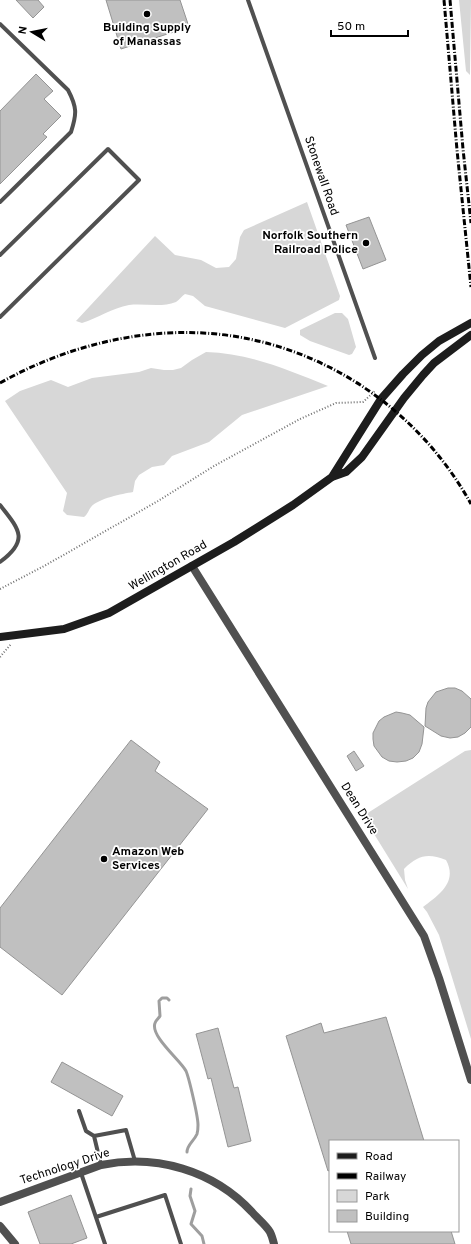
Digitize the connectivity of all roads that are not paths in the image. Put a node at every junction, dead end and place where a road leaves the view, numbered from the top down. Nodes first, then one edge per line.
1 (248, 0) edge
2 (0, 24) edge
3 (0, 202) edge
4 (0, 255) edge
5 (0, 317) edge
6 (471, 323) edge
7 (471, 335) edge
8 (375, 358) dead end
9 (332, 477) junction
10 (0, 505) edge
11 (0, 562) edge
12 (192, 566) junction
13 (0, 638) edge
14 (471, 1080) edge
15 (79, 1111) dead end
16 (94, 1136) junction
17 (134, 1161) junction
18 (101, 1165) junction
19 (81, 1172) junction
20 (0, 1202) edge
21 (96, 1218) junction
22 (0, 1226) edge
23 (15, 1244) edge
24 (105, 1244) edge
25 (181, 1244) edge
26 (274, 1244) edge

1 - 8 lane, Stonewall Road
2 - 3 lane
4 - 5 lane
6 - 9 main road, Wellington Road
7 - 9 main road, Wellington Road
9 - 12 main road, Wellington Road
10 - 11 lane
12 - 13 main road, Wellington Road
12 - 14 street, Dean Drive
15 - 16 lane
16 - 17 lane
16 - 18 lane
17 - 18 street, Technology Drive
17 - 26 street, Technology Drive
18 - 19 street, Technology Drive
19 - 20 street, Technology Drive
19 - 21 lane
21 - 24 lane
21 - 25 lane
22 - 23 street

